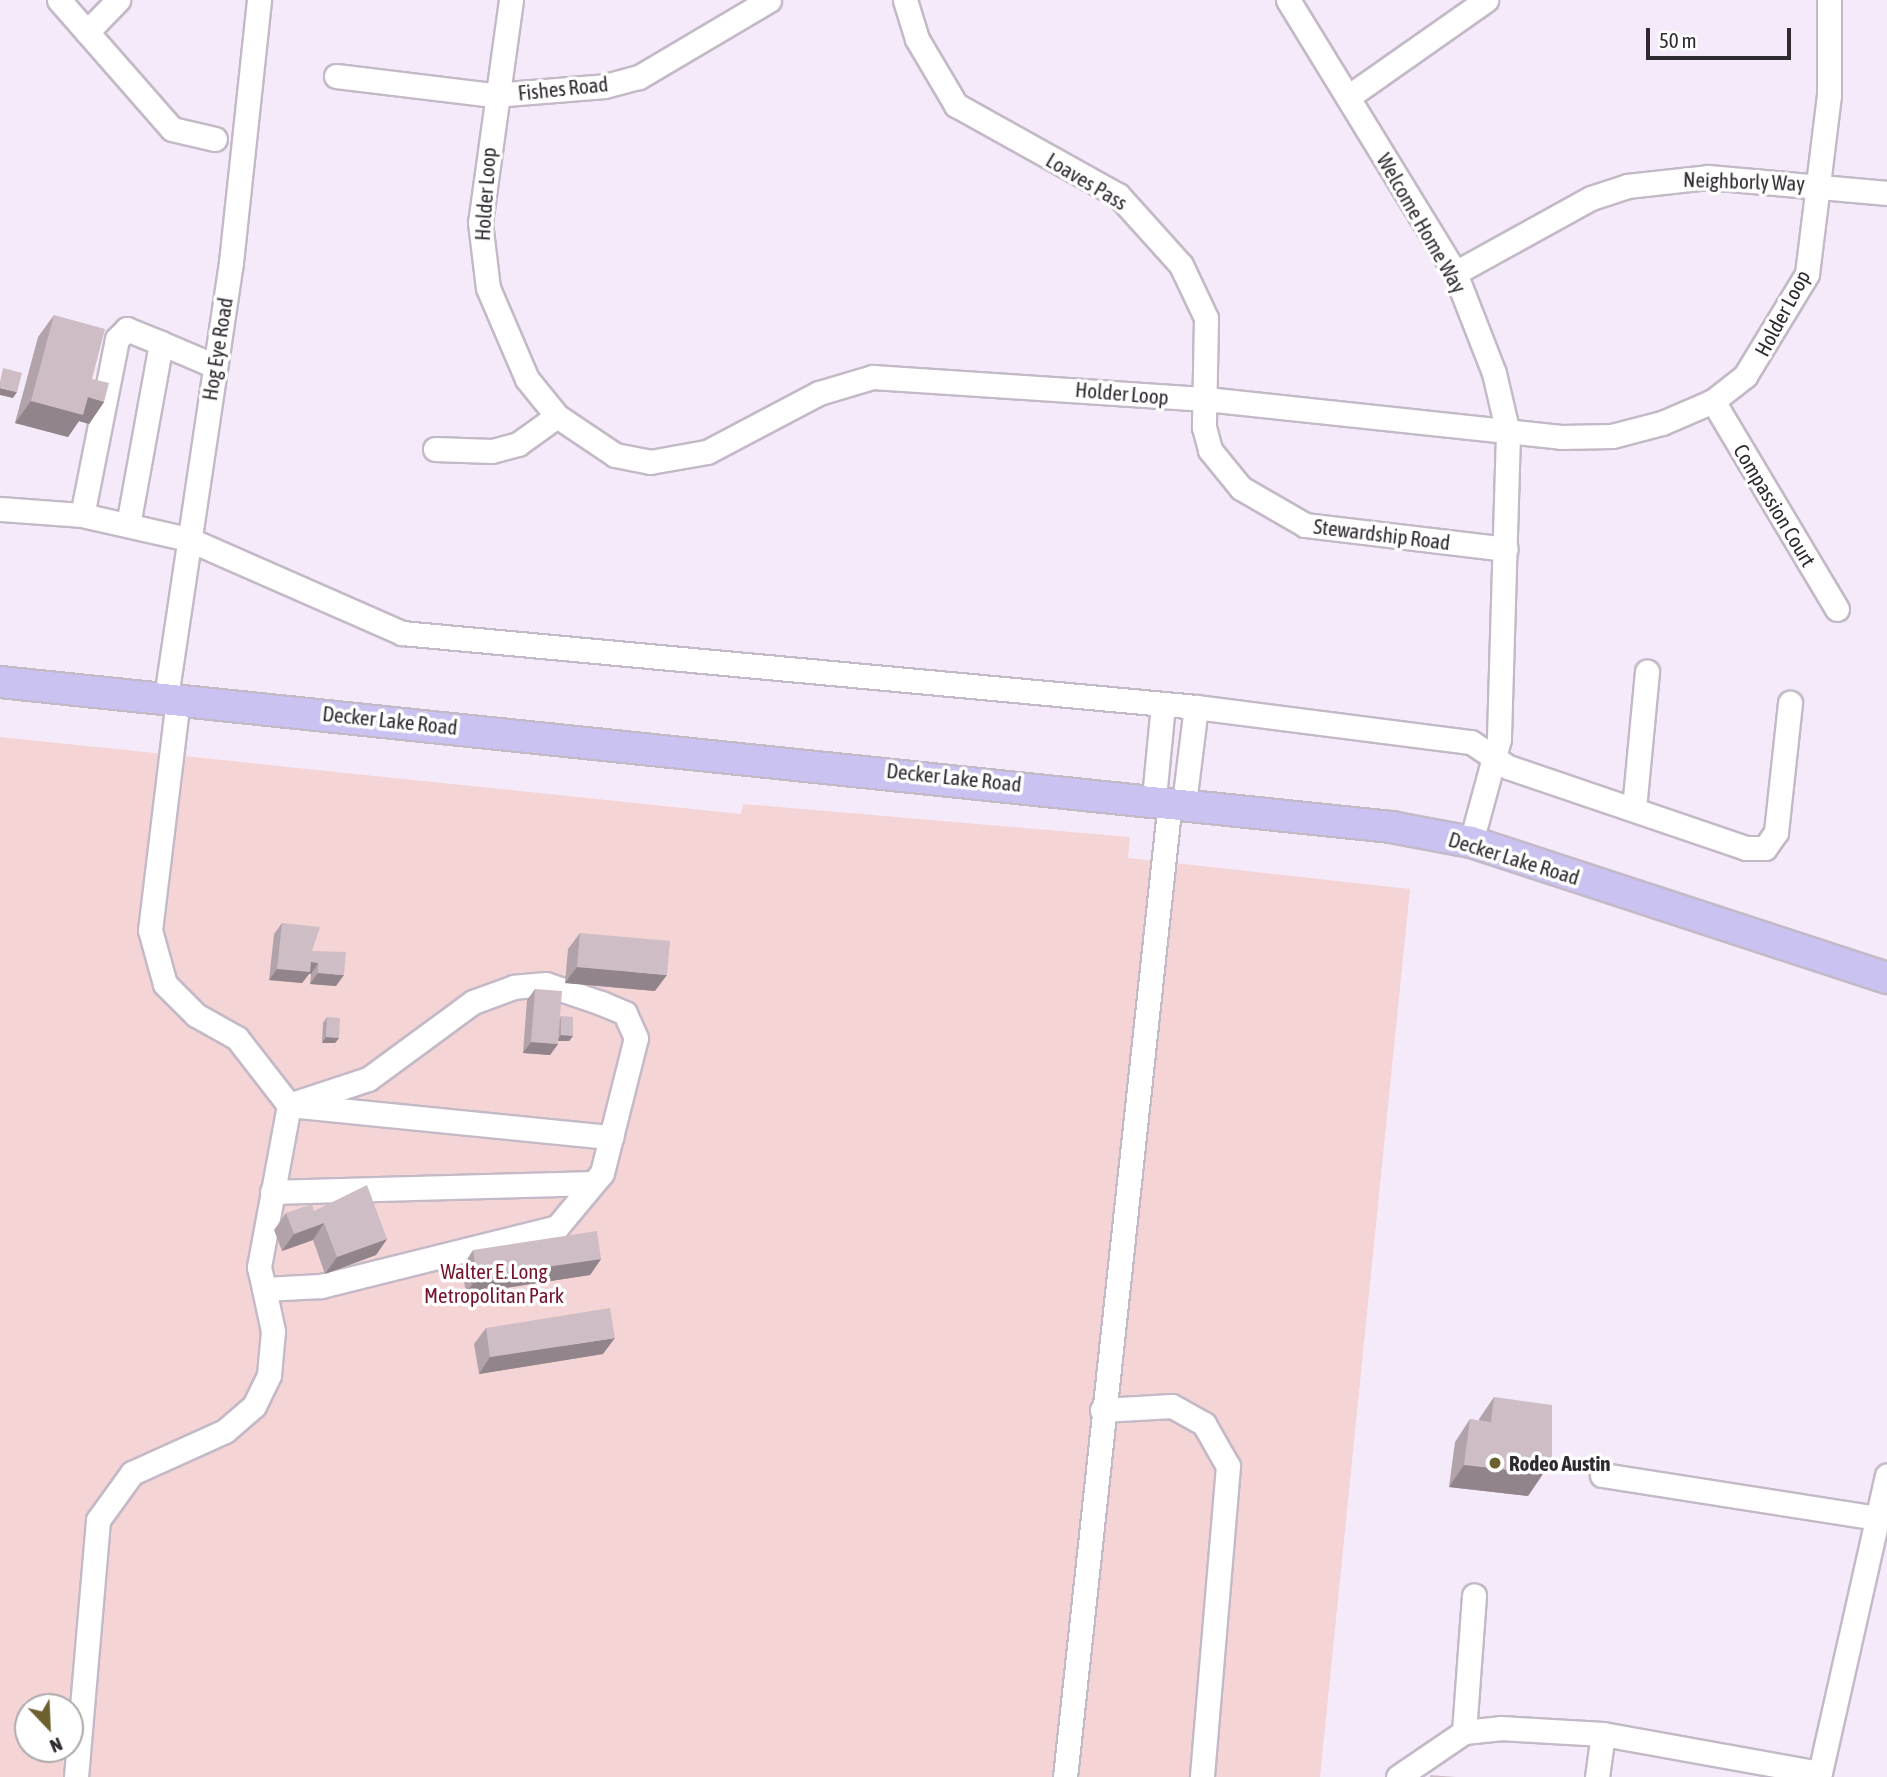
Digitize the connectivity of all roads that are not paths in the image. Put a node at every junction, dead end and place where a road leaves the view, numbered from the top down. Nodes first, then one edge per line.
1 (59, 0) edge
2 (118, 0) edge
3 (259, 0) edge
4 (511, 0) edge
5 (769, 0) edge
6 (905, 0) edge
7 (1289, 0) edge
8 (1486, 0) edge
9 (1829, 0) edge
10 (87, 32) junction
11 (336, 76) dead end
12 (494, 95) junction
13 (1348, 97) junction
14 (215, 139) dead end
15 (1820, 184) junction
16 (1887, 193) edge
17 (1455, 273) junction
18 (161, 343) junction
19 (215, 366) junction
20 (1206, 400) junction
21 (1713, 401) junction
22 (557, 416) junction
23 (1508, 433) junction
24 (435, 449) dead end
25 (0, 509) edge
26 (82, 515) junction
27 (128, 525) junction
28 (188, 539) junction
29 (1506, 549) junction
30 (1837, 609) dead end
31 (1647, 672) dead end
32 (0, 682) edge
33 (172, 698) junction
34 (1790, 703) dead end
35 (1163, 704) junction
36 (1196, 707) junction
37 (1493, 757) junction
38 (1170, 801) junction
39 (1634, 809) junction
40 (1471, 842) junction
41 (1887, 978) edge
42 (289, 1105) junction
43 (611, 1137) junction
44 (593, 1183) junction
45 (272, 1192) junction
46 (264, 1289) junction
47 (1102, 1410) junction
48 (1602, 1475) dead end
49 (1887, 1476) edge
50 (1878, 1518) junction
51 (1474, 1595) dead end
52 (1464, 1732) junction
53 (1603, 1734) junction
54 (1819, 1775) edge
55 (76, 1777) edge
56 (1065, 1777) edge
57 (1202, 1777) edge
58 (1398, 1777) edge
59 (1597, 1777) edge

1 - 10 street
2 - 10 street
3 - 19 street, Hog Eye Road
4 - 12 street, Holder Loop
5 - 12 street, Fishes Road
6 - 20 street, Loaves Pass
7 - 13 street, Welcome Home Way
8 - 13 street
9 - 15 street, Holder Loop
10 - 14 street
11 - 12 street, Fishes Road
12 - 22 street, Holder Loop
13 - 17 street, Welcome Home Way
15 - 16 street, Neighborly Way
15 - 17 street, Neighborly Way
15 - 21 street, Holder Loop
17 - 23 street, Welcome Home Way
18 - 19 street
18 - 26 street
18 - 27 street
19 - 28 street, Hog Eye Road
20 - 22 street, Holder Loop
20 - 23 street, Holder Loop
20 - 29 street, Stewardship Road
21 - 23 street, Holder Loop
21 - 30 street, Compassion Court
22 - 24 street
23 - 29 street, Welcome Home Way
25 - 26 street
26 - 27 street
27 - 28 street
28 - 33 street, Hog Eye Road
28 - 35 street
29 - 37 street, Welcome Home Way
31 - 39 street
32 - 33 main road, Decker Lake Road
33 - 38 main road, Decker Lake Road
33 - 42 street, Hog Eye Road
34 - 39 street
35 - 36 street
35 - 38 street
36 - 37 street
36 - 38 street
37 - 39 street
37 - 40 street, Welcome Home Way
38 - 40 main road, Decker Lake Road
38 - 47 street
40 - 41 main road, Decker Lake Road
42 - 43 street
42 - 43 street
42 - 45 street
43 - 44 street
44 - 45 street
44 - 46 street
45 - 46 street
46 - 55 street
47 - 56 street
47 - 57 street
48 - 50 street
49 - 50 street
50 - 54 street
51 - 52 street
52 - 53 street
52 - 58 street
53 - 54 street
53 - 59 street

